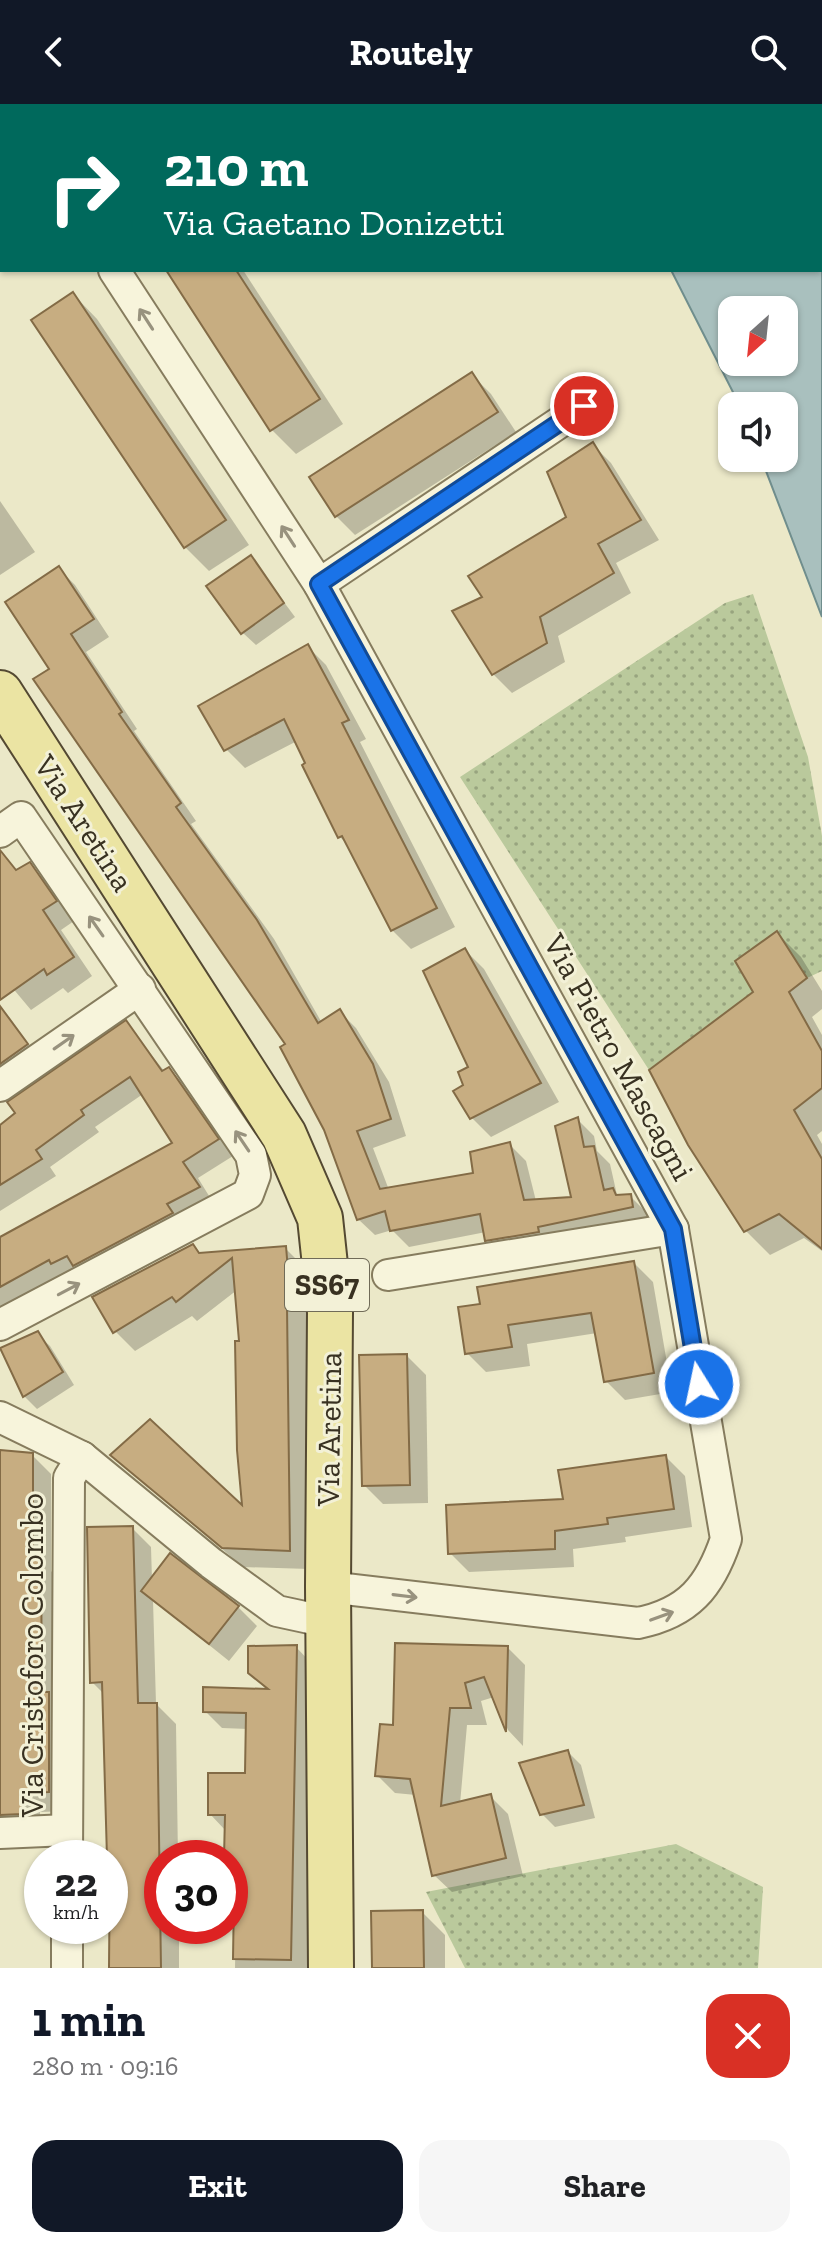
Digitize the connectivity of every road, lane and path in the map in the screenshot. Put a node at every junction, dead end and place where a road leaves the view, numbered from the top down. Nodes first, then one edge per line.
1 (115, 272) edge
2 (584, 406) dead end
3 (319, 584) junction
4 (0, 694) edge
5 (10, 824) edge
6 (140, 989) junction
7 (0, 1086) edge
8 (673, 1229) junction
9 (388, 1275) dead end
10 (0, 1325) edge
11 (0, 1417) edge
12 (82, 1457) junction
13 (328, 1605) junction
14 (0, 1833) edge
15 (43, 1840) edge
16 (67, 1840) edge
17 (67, 1944) edge
18 (67, 1968) edge
19 (331, 1968) edge

3 -> 1 street, Via Pietro Mascagni
2 - 3 street
3 - 8 street, Via Pietro Mascagni
4 - 13 main road, Via Aretina / SS67
6 -> 5 street
7 -> 6 street
10 -> 6 street
8 - 9 street
13 -> 8 street, Via Pietro Mascagni
11 - 12 street, Via Pietro Mascagni
12 - 13 street, Via Pietro Mascagni
12 - 16 street, Via Cristoforo Colombo
13 - 19 main road, Via Aretina / SS67
14 - 15 street
17 - 18 street

